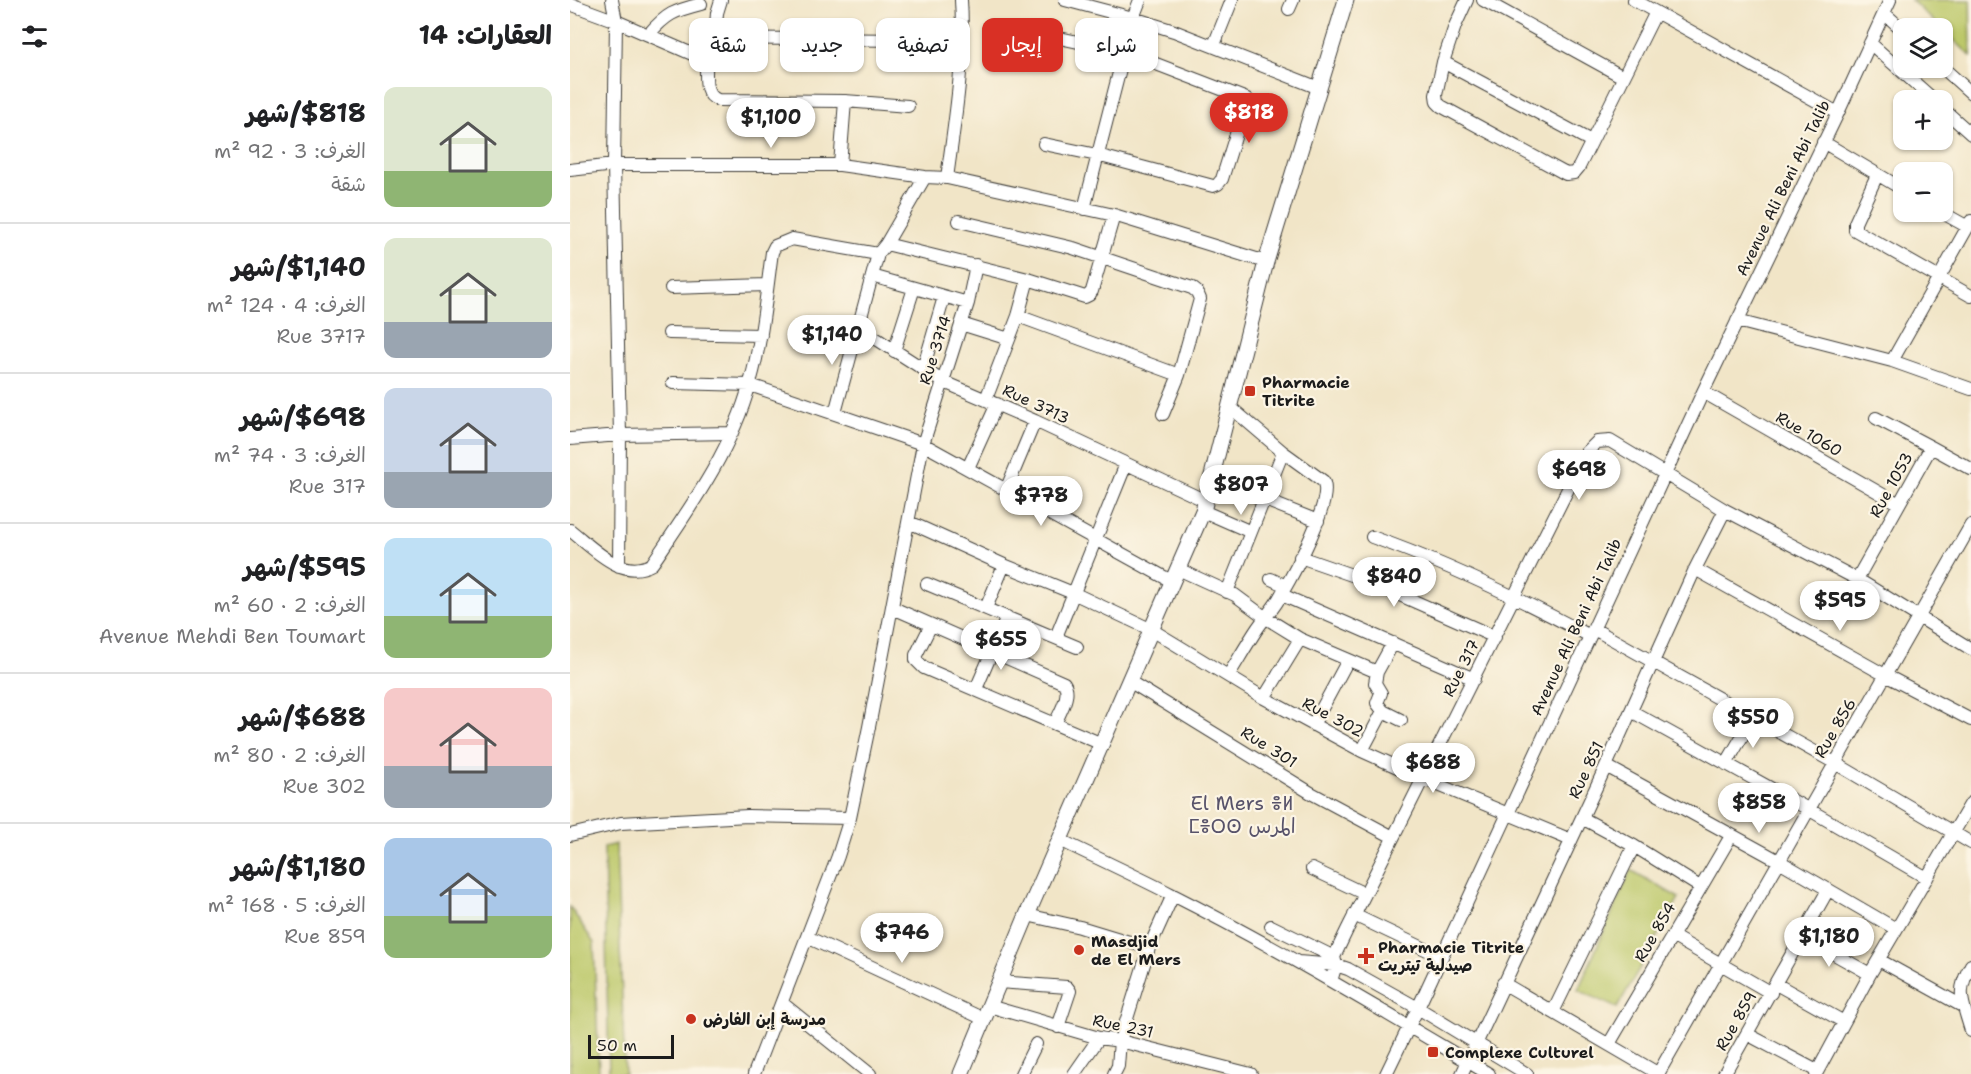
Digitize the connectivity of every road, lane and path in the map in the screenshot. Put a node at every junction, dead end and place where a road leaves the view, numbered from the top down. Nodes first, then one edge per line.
1 (612, 0) edge
2 (722, 0) edge
3 (961, 0) edge
4 (1065, 0) edge
5 (1140, 0) edge
6 (1232, 0) edge
7 (1346, 0) edge
8 (1467, 0) edge
9 (1483, 0) edge
10 (1634, 0) edge
11 (1890, 0) edge
12 (570, 4) edge
13 (701, 4) dead end
14 (1656, 12) junction
15 (1884, 13) junction
16 (717, 18) edge
17 (1133, 18) joint
18 (616, 21) junction
19 (1893, 21) edge
20 (1158, 26) edge
21 (648, 35) junction
22 (768, 39) edge
23 (876, 40) edge
24 (1870, 43) junction
25 (1215, 45) junction
26 (689, 53) edge
27 (1443, 62) junction
28 (1158, 65) edge
29 (706, 72) edge
30 (1119, 72) edge
31 (1623, 77) junction
32 (1953, 77) edge
33 (1319, 88) junction
34 (1923, 90) edge
35 (1971, 93) edge
36 (845, 101) junction
37 (908, 106) dead end
38 (1838, 113) junction
39 (1953, 118) edge
40 (1971, 134) edge
41 (1591, 141) junction
42 (1823, 142) junction
43 (1044, 144) dead end
44 (1096, 155) junction
45 (614, 165) junction
46 (840, 165) junction
47 (570, 170) edge
48 (1877, 175) junction
49 (925, 177) junction
50 (947, 178) junction
51 (1893, 184) edge
52 (1084, 209) junction
53 (1114, 215) junction
54 (1953, 217) edge
55 (959, 221) dead end
56 (1969, 224) edge
57 (886, 244) junction
58 (878, 254) junction
59 (1103, 256) junction
60 (1266, 262) junction
61 (976, 266) junction
62 (872, 276) junction
63 (1940, 278) junction
64 (1028, 279) junction
65 (767, 285) junction
66 (671, 288) dead end
67 (914, 288) junction
68 (1971, 296) edge
69 (944, 297) junction
70 (968, 303) junction
71 (1017, 316) junction
72 (1737, 321) junction
73 (961, 324) junction
74 (858, 327) junction
75 (669, 333) dead end
76 (762, 335) junction
77 (1009, 339) junction
78 (894, 351) junction
79 (1892, 361) junction
80 (923, 369) junction
81 (1179, 375) junction
82 (942, 381) junction
83 (673, 383) dead end
84 (750, 385) junction
85 (1971, 389) edge
86 (1703, 392) junction
87 (992, 401) junction
88 (1229, 406) junction
89 (835, 413) junction
90 (1163, 414) dead end
91 (1875, 418) dead end
92 (1035, 421) junction
93 (732, 433) junction
94 (620, 435) junction
95 (570, 439) edge
96 (923, 444) junction
97 (1931, 447) junction
98 (1283, 452) junction
99 (1126, 464) junction
100 (968, 468) junction
101 (1971, 470) edge
102 (1665, 475) junction
103 (1212, 479) junction
104 (1006, 490) junction
105 (1264, 500) junction
106 (1899, 504) junction
107 (1204, 506) junction
108 (1725, 510) junction
109 (1318, 521) junction
110 (909, 522) junction
111 (1971, 525) edge
112 (570, 531) edge
113 (1251, 532) junction
114 (1372, 537) dead end
115 (1967, 539) edge
116 (1096, 540) junction
117 (1300, 557) junction
118 (619, 566) junction
119 (1004, 566) junction
120 (1695, 569) junction
121 (1175, 576) junction
122 (1271, 579) dead end
123 (1857, 579) junction
124 (927, 584) dead end
125 (1284, 590) junction
126 (1227, 592) junction
127 (1073, 593) junction
128 (1513, 595) junction
129 (892, 608) junction
130 (986, 608) junction
131 (1007, 617) junction
132 (1919, 617) junction
133 (1266, 618) junction
134 (931, 625) junction
135 (1152, 630) junction
136 (1592, 632) junction
137 (1056, 637) junction
138 (1496, 637) junction
139 (1300, 639) junction
140 (1393, 643) junction
141 (1077, 647) dead end
142 (1971, 649) edge
143 (993, 651) junction
144 (1348, 660) junction
145 (1654, 662) junction
146 (1377, 672) junction
147 (1885, 675) junction
148 (1228, 676) junction
149 (1474, 680) junction
150 (1130, 681) junction
151 (976, 689) junction
152 (1264, 699) junction
153 (1383, 711) junction
154 (1631, 711) junction
155 (1753, 718) junction
156 (1401, 720) dead end
157 (1971, 720) edge
158 (1055, 724) junction
159 (1314, 725) junction
160 (1102, 744) junction
161 (1362, 751) junction
162 (1835, 763) junction
163 (1726, 764) junction
164 (1606, 765) junction
165 (1424, 779) junction
166 (1971, 803) edge
167 (1808, 808) junction
168 (1508, 813) junction
169 (850, 818) junction
170 (1581, 818) junction
171 (1953, 833) junction
172 (570, 835) edge
173 (1731, 836) junction
174 (1394, 837) junction
175 (1060, 840) junction
176 (1571, 840) junction
177 (1971, 843) edge
178 (1634, 846) junction
179 (1779, 861) junction
180 (1312, 869) dead end
181 (1927, 878) junction
182 (1700, 887) junction
183 (1828, 890) junction
184 (1365, 894) junction
185 (1173, 895) junction
186 (1028, 915) junction
187 (1354, 915) junction
188 (1271, 926) dead end
189 (1896, 929) junction
190 (1672, 936) junction
191 (1802, 936) junction
192 (807, 937) junction
193 (1149, 948) junction
194 (1442, 957) junction
195 (1879, 960) junction
196 (1335, 961) junction
197 (1297, 962) junction
198 (1720, 965) junction
199 (1971, 965) edge
200 (1870, 974) junction
201 (1330, 981) junction
202 (999, 982) junction
203 (1503, 983) junction
204 (1773, 989) junction
205 (782, 1003) junction
206 (1964, 1006) junction
207 (1418, 1008) junction
208 (1553, 1012) junction
209 (987, 1013) junction
210 (1844, 1022) junction
211 (1410, 1026) junction
212 (1058, 1027) junction
213 (1971, 1031) edge
214 (1747, 1034) junction
215 (1099, 1038) junction
216 (1120, 1041) junction
217 (1036, 1044) dead end
218 (1476, 1044) junction
219 (1609, 1044) junction
220 (1468, 1061) junction
221 (1237, 1072) edge
222 (1816, 1073) edge
223 (754, 1074) edge
224 (870, 1074) edge
225 (961, 1074) edge
226 (1021, 1074) edge
227 (1074, 1074) edge
228 (1114, 1074) edge
229 (1251, 1074) edge
230 (1386, 1074) edge
231 (1462, 1074) edge
232 (1489, 1074) edge
233 (1527, 1074) edge
234 (1658, 1074) edge
235 (1724, 1074) edge

1 - 18 street
2 - 16 street
3 - 50 street
4 - 17 street
5 - 17 street
6 - 25 street
7 - 33 street
8 - 27 street
9 - 31 street
10 - 14 street
11 - 15 street, Avenue Ali Beni Abi Talib
12 - 18 street
13 - 21 street
14 - 31 street
14 - 38 street
15 - 19 street
15 - 24 street, Avenue Ali Beni Abi Talib
18 - 21 street
18 - 45 street
20 - 25 street
21 - 26 street
22 - 23 street
24 - 34 street
24 - 38 street, Avenue Ali Beni Abi Talib
25 - 33 street
27 - 41 street
27 - 41 street
28 - 44 street
29 - 36 street
30 - 44 street
31 - 41 street
32 - 35 street
33 - 60 street
36 - 37 street
36 - 46 street
38 - 42 street, Avenue Ali Beni Abi Talib
39 - 40 street
42 - 48 street
42 - 72 street, Avenue Ali Beni Abi Talib
43 - 44 street
44 - 52 street
45 - 46 street
45 - 47 street
45 - 94 street
46 - 49 street
48 - 51 street
48 - 63 street
49 - 50 street
49 - 57 street
50 - 52 street
52 - 53 street
53 - 59 street
53 - 60 street
54 - 56 street
55 - 59 street
56 - 63 street
57 - 58 street
57 - 61 street
58 - 62 street
58 - 65 street
59 - 64 street
59 - 81 street
60 - 88 street
61 - 64 street
61 - 70 street, Rue 3714
62 - 67 street
62 - 74 street
63 - 68 street
63 - 79 street
64 - 71 street
65 - 66 street
65 - 76 street
67 - 69 street
67 - 78 street
69 - 70 street
69 - 80 street
70 - 73 street, Rue 3714
71 - 77 street
71 - 81 street
72 - 79 street
72 - 86 street, Avenue Ali Beni Abi Talib
73 - 77 street
73 - 82 street, Rue 3714
74 - 78 street, Rue 3713
74 - 89 street
75 - 76 street
76 - 84 street
77 - 87 street
78 - 80 street, Rue 3713
79 - 85 street
80 - 82 street, Rue 3713
81 - 90 street
82 - 87 street, Rue 3713
82 - 96 street, Rue 3714
83 - 84 street
84 - 89 street
84 - 93 street
86 - 102 street, Avenue Ali Beni Abi Talib
86 - 106 street, Rue 1060
87 - 92 street, Rue 3713
87 - 100 street
88 - 98 street
88 - 103 street
89 - 96 street
91 - 97 street
92 - 99 street, Rue 3713
92 - 104 street
93 - 94 street
93 - 118 street
94 - 95 street
94 - 118 street
96 - 100 street
96 - 110 street, Rue 3714
97 - 101 street, Rue 1053
97 - 106 street, Rue 1053
98 - 105 street
98 - 109 street
99 - 107 street, Rue 3713
99 - 116 street
100 - 104 street
102 - 108 street, Rue 317
102 - 128 street, Rue 317
102 - 136 street, Avenue Ali Beni Abi Talib
103 - 105 street
103 - 107 street
104 - 116 street
105 - 109 street
105 - 113 street
106 - 123 street, Rue 1053
107 - 113 street, Rue 3713
107 - 121 street
108 - 120 street, Rue 851
108 - 123 street, Rue 317
109 - 117 street
110 - 119 street, Rue 302
110 - 129 street, Rue 3714
111 - 115 street, Rue 856
112 - 118 street
113 - 126 street
114 - 128 street
115 - 132 street, Rue 856
116 - 121 street
116 - 127 street
117 - 125 street
117 - 138 street
119 - 127 street, Rue 302
119 - 130 street
120 - 145 street, Rue 851
120 - 147 street
121 - 126 street
121 - 135 street
122 - 125 street
123 - 132 street, Rue 317
124 - 130 street
125 - 133 street
125 - 140 street
126 - 133 street
127 - 135 street, Rue 302
127 - 137 street
128 - 136 street
128 - 138 street, Rue 317
129 - 134 street
129 - 169 street, Rue 3714
130 - 131 street
131 - 137 street
131 - 143 street
132 - 142 street, Rue 317
132 - 147 street, Rue 856
133 - 139 street
133 - 148 street
134 - 143 street
134 - 151 street
135 - 148 street, Rue 302
135 - 150 street
136 - 145 street
136 - 168 street, Avenue Ali Beni Abi Talib
137 - 141 street
138 - 149 street, Rue 317
139 - 144 street
139 - 152 street
140 - 146 street
140 - 149 street
143 - 151 street
143 - 158 street
144 - 146 street
144 - 159 street
145 - 154 street, Rue 851
145 - 155 street
146 - 153 street
147 - 157 street
147 - 162 street, Rue 856
148 - 152 street, Rue 302
149 - 165 street, Rue 317
150 - 160 street
150 - 174 street, Rue 301
151 - 158 street
152 - 159 street, Rue 302
153 - 156 street
153 - 161 street
154 - 163 street
154 - 164 street, Rue 851
155 - 162 street
155 - 163 street
158 - 160 street
159 - 161 street, Rue 302
160 - 175 street
161 - 165 street, Rue 302
162 - 167 street, Rue 856
162 - 171 street
163 - 167 street
164 - 170 street, Rue 851
164 - 173 street
165 - 168 street, Rue 302
165 - 174 street, Rue 317
166 - 171 street
167 - 179 street, Rue 856
167 - 181 street
168 - 176 street, Rue 302
168 - 194 street, Avenue Ali Beni Abi Talib
169 - 172 street
169 - 192 street, Rue 3714
170 - 176 street, Rue 851
170 - 178 street
171 - 177 street
171 - 181 street
173 - 179 street
173 - 182 street, Rue 854
174 - 184 street, Rue 317
175 - 185 street
175 - 186 street
176 - 203 street, Rue 851
178 - 182 street
178 - 208 street
179 - 183 street
179 - 198 street, Rue 856
180 - 184 street
181 - 189 street
182 - 190 street, Rue 854
183 - 189 street
183 - 191 street, Rue 859
184 - 187 street, Rue 317
185 - 193 street
185 - 197 street
186 - 193 street
186 - 202 street
187 - 194 street
187 - 196 street, Rue 317
188 - 196 street
189 - 195 street
190 - 198 street
190 - 219 street, Rue 854
191 - 200 street
191 - 204 street, Rue 859
192 - 205 street, Rue 3714
192 - 209 street, Rue 231
193 - 216 street
194 - 207 street, Avenue Ali Beni Abi Talib
195 - 200 street
195 - 206 street
196 - 197 street
196 - 201 street, Rue 317
196 - 207 street
197 - 201 street
198 - 204 street
198 - 234 street, Rue 856
199 - 206 street
200 - 210 street
201 - 211 street
202 - 209 street
202 - 212 street
203 - 208 street
203 - 218 street, Rue 851
204 - 210 street
204 - 214 street, Rue 859
205 - 223 street, Rue 3714
205 - 224 street
206 - 213 street
207 - 211 street, Avenue Ali Beni Abi Talib
207 - 218 street
208 - 219 street
209 - 212 street, Rue 231
209 - 225 street
210 - 222 street
211 - 220 street
211 - 230 street, Avenue Ali Beni Abi Talib
212 - 215 street, Rue 231
214 - 222 street
214 - 235 street, Rue 859
215 - 216 street, Rue 231
215 - 227 street
216 - 221 street, Rue 231
216 - 228 street
217 - 226 street
218 - 220 street, Rue 851
218 - 233 street
219 - 234 street
220 - 231 street, Rue 851
220 - 232 street
221 - 229 street, Rue 231

